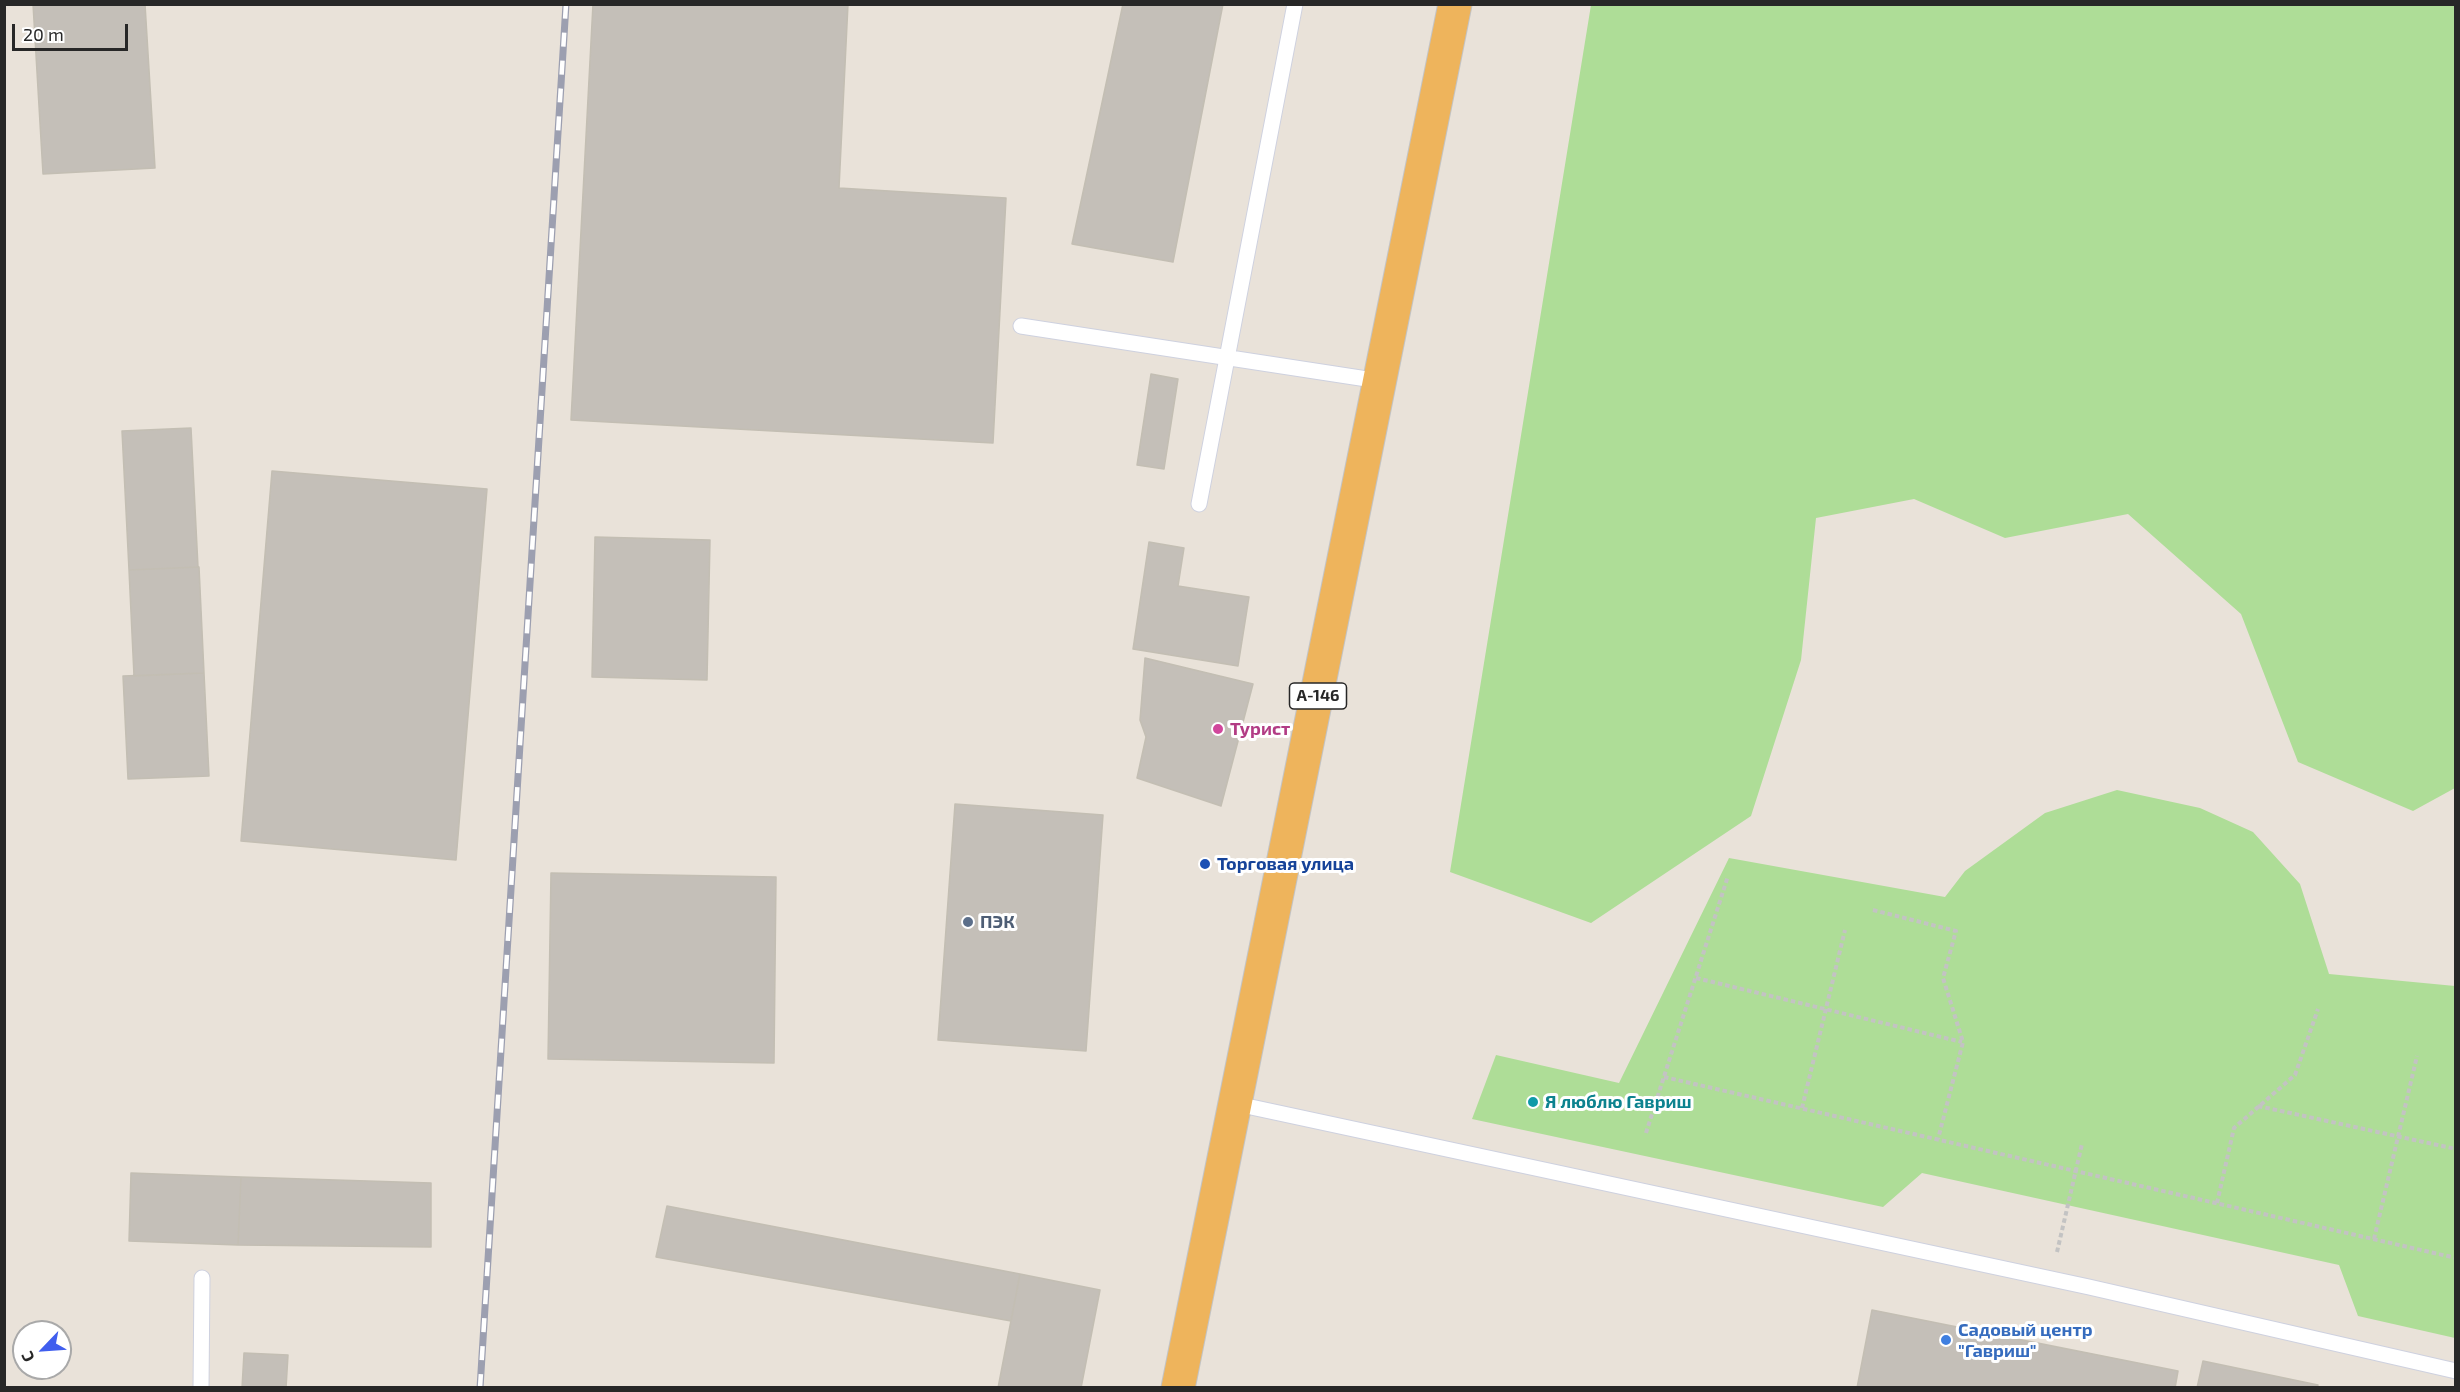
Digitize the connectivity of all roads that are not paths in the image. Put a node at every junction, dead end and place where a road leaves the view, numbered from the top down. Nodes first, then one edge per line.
1 (1295, 4) edge
2 (1455, 4) edge
3 (1021, 326) dead end
4 (1227, 358) junction
5 (1380, 381) junction
6 (1199, 504) dead end
7 (1237, 1104) junction
8 (202, 1278) dead end
9 (2456, 1371) edge
10 (201, 1388) edge
11 (1178, 1388) edge

1 - 4 lane
2 - 5 highway, А-146
3 - 4 lane
4 - 5 lane
4 - 6 lane
5 - 7 highway, А-146
7 - 9 lane
7 - 11 highway, А-146
8 - 10 lane

